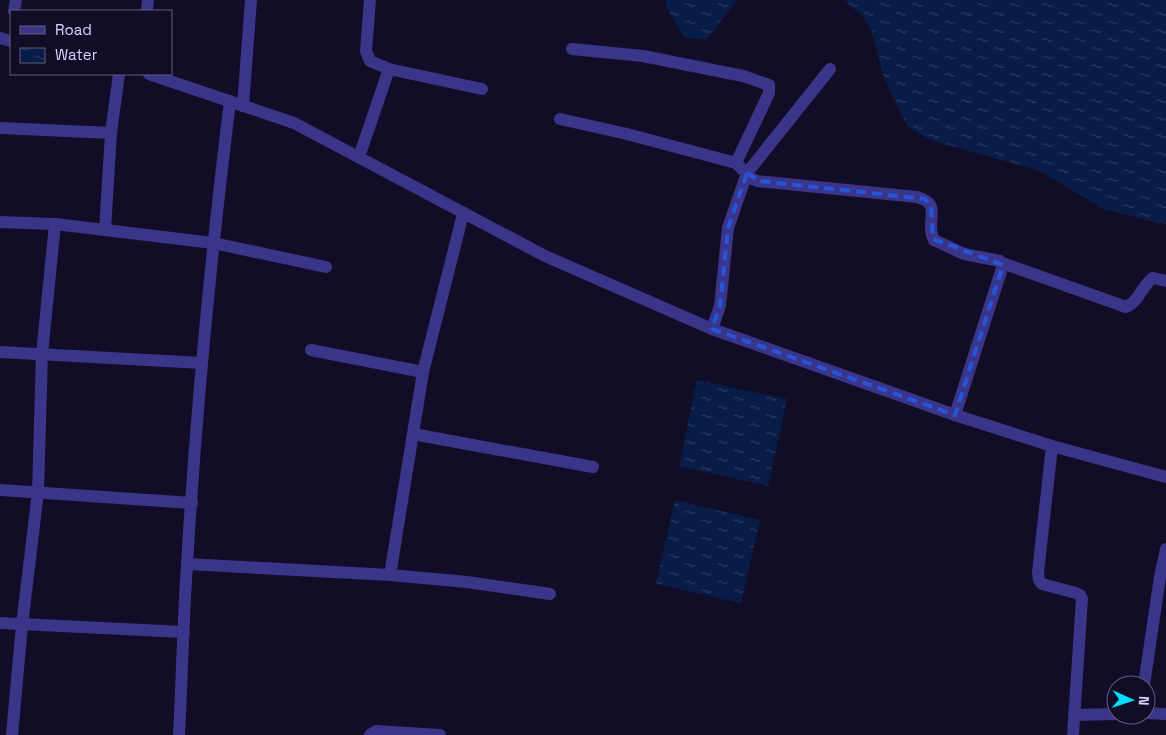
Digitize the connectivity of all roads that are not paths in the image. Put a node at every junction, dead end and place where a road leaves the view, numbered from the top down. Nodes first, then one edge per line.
1 (251, 0) edge
2 (370, 0) edge
3 (572, 49) dead end
4 (830, 69) dead end
5 (389, 70) junction
6 (119, 75) edge
7 (152, 75) edge
8 (482, 89) dead end
9 (230, 101) junction
10 (244, 106) junction
11 (560, 119) dead end
12 (0, 128) edge
13 (111, 133) junction
14 (359, 157) junction
15 (736, 163) junction
16 (747, 173) junction
17 (463, 214) junction
18 (0, 222) edge
19 (55, 224) junction
20 (105, 230) junction
21 (213, 243) junction
22 (1002, 263) junction
23 (326, 267) dead end
24 (1166, 281) edge
25 (712, 329) junction
26 (311, 350) dead end
27 (0, 352) edge
28 (42, 354) junction
29 (202, 363) junction
30 (423, 372) junction
31 (955, 415) junction
32 (413, 434) junction
33 (1052, 446) junction
34 (594, 467) dead end
35 (1166, 477) edge
36 (0, 490) edge
37 (38, 492) junction
38 (192, 503) junction
39 (1166, 549) edge
40 (187, 564) junction
41 (390, 574) junction
42 (550, 594) dead end
43 (0, 623) edge
44 (22, 624) junction
45 (184, 632) junction
46 (1145, 675) edge
47 (1106, 714) edge
48 (1074, 715) junction
49 (12, 735) edge
50 (179, 735) edge
51 (370, 735) edge
52 (440, 735) edge
53 (1073, 735) edge

1 - 10 street
2 - 5 street
3 - 15 street
4 - 16 street
5 - 8 street
5 - 14 street
6 - 13 street
7 - 9 street
9 - 10 street
9 - 21 street
10 - 14 street
11 - 15 street
12 - 13 street
13 - 20 street
14 - 17 street
15 - 16 street
16 - 22 street
16 - 25 street
17 - 25 street
17 - 30 street
18 - 19 street
19 - 20 street
19 - 28 street
20 - 21 street
21 - 23 street
21 - 29 street
22 - 24 street
22 - 31 street
25 - 31 street
26 - 30 street
27 - 28 street
28 - 29 street
28 - 37 street
29 - 38 street
30 - 32 street
31 - 33 street
32 - 34 street
32 - 41 street
33 - 35 street
33 - 48 street
36 - 37 street
37 - 38 street
37 - 44 street
38 - 40 street
39 - 46 street
40 - 41 street
40 - 45 street
41 - 42 street
43 - 44 street
44 - 45 street
44 - 49 street
45 - 50 street
47 - 48 street
48 - 53 street
51 - 52 street

